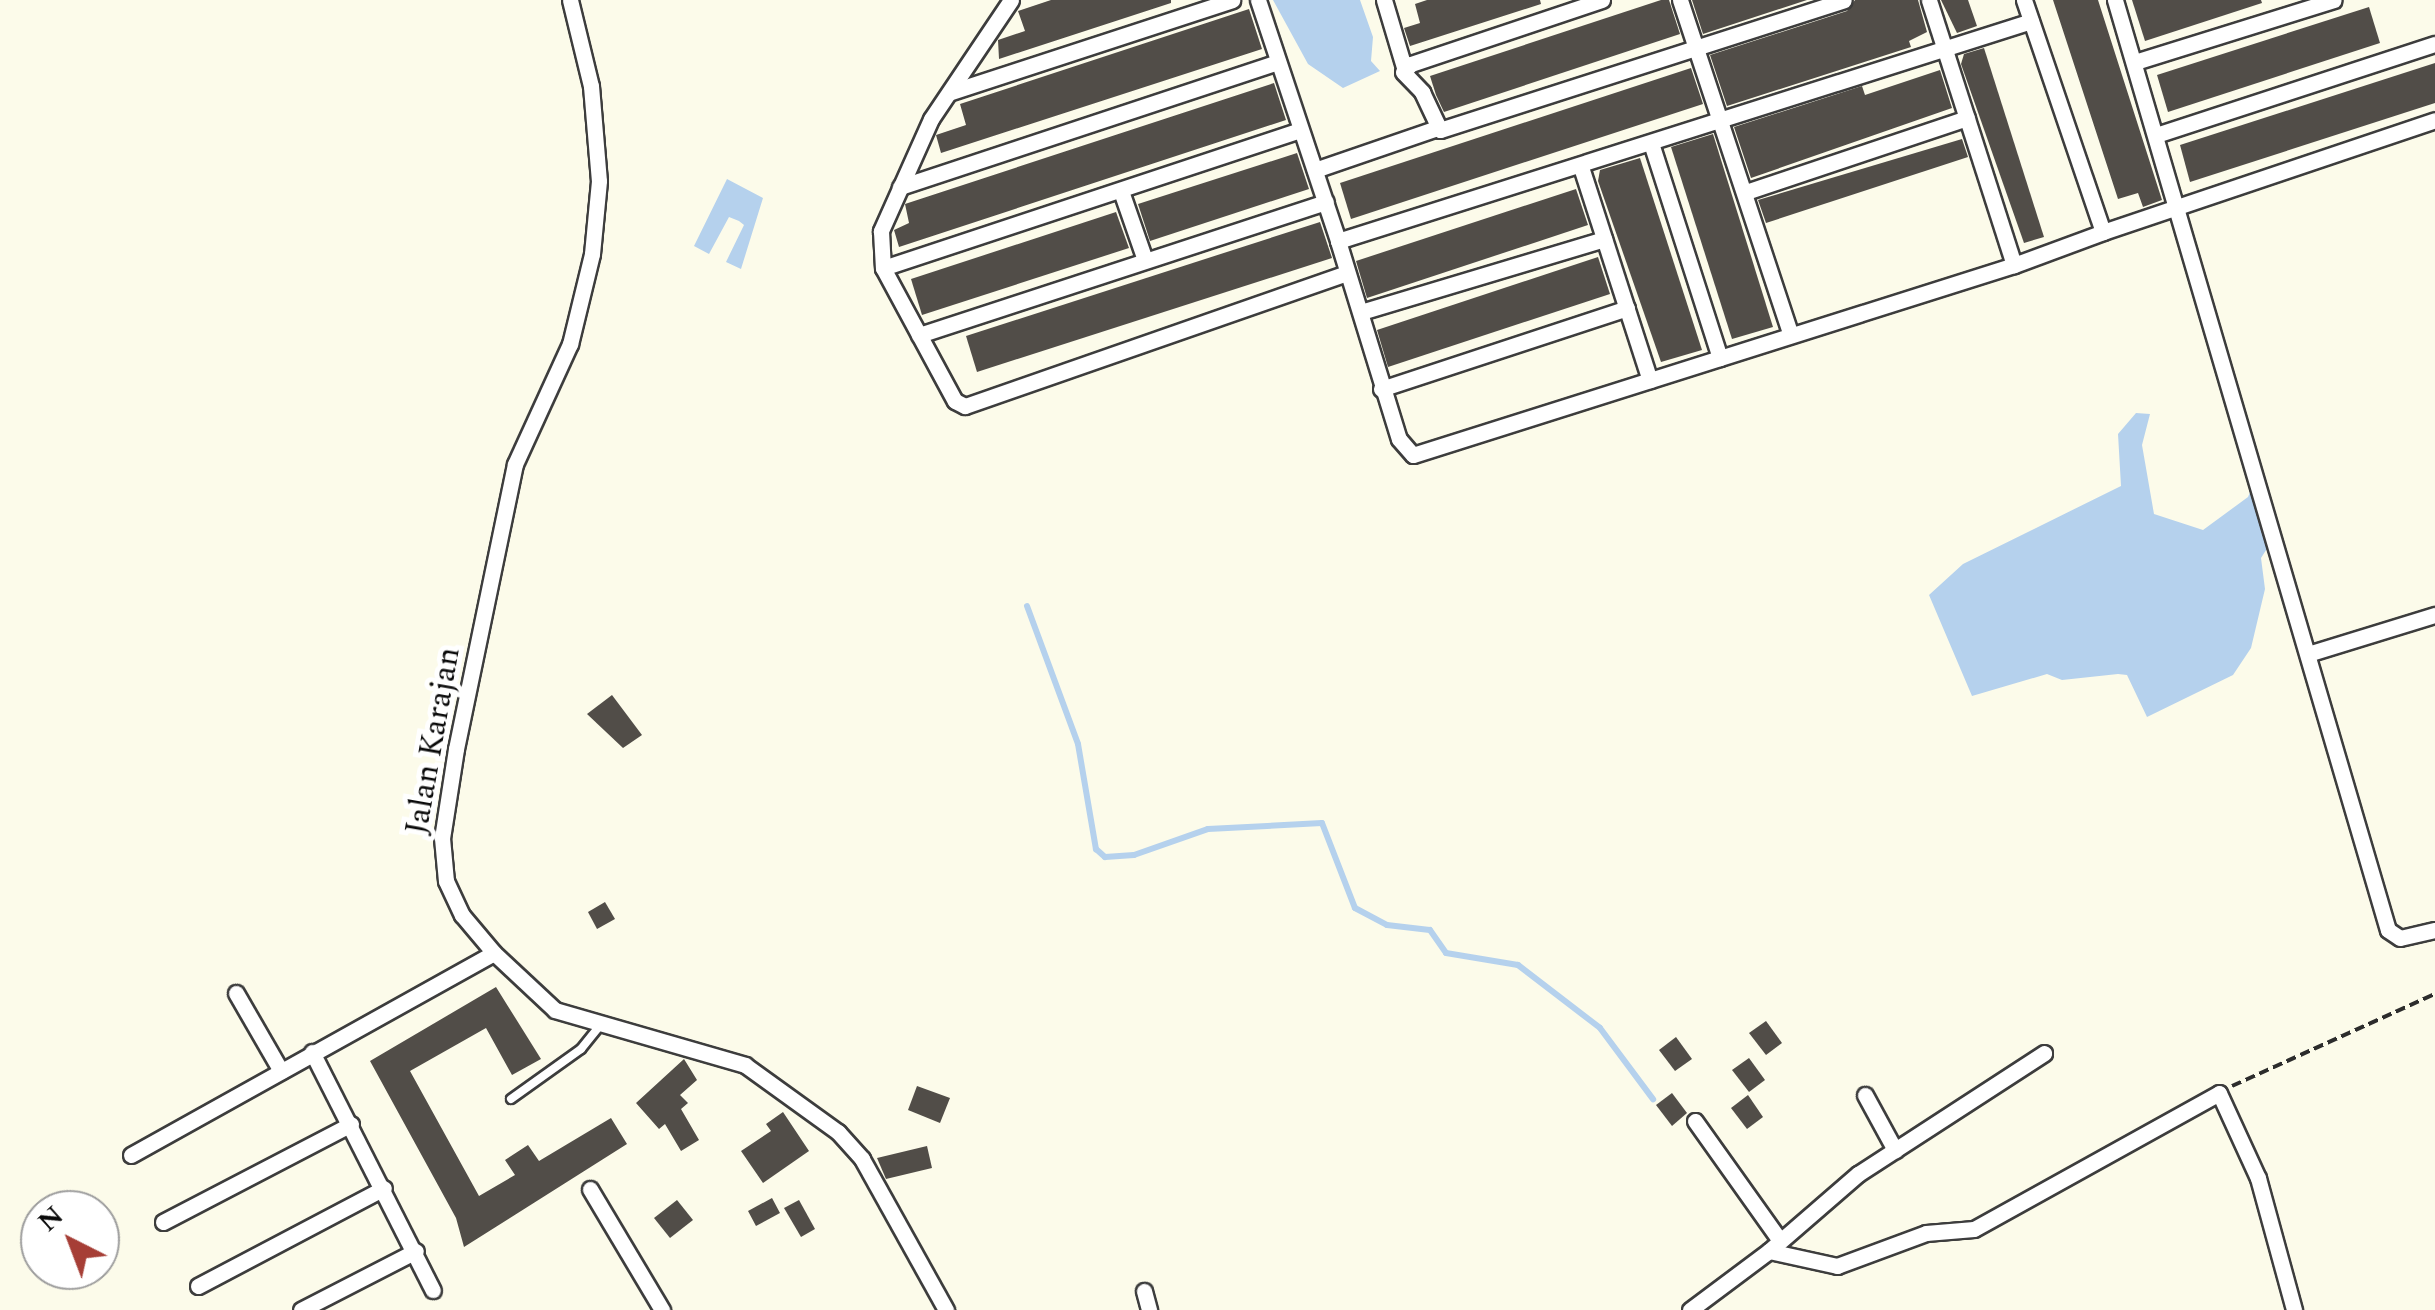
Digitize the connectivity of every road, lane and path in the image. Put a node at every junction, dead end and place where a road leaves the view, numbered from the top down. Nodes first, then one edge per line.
1 (570, 0) edge
2 (1011, 0) edge
3 (1232, 0) edge
4 (1258, 0) edge
5 (1384, 0) edge
6 (1602, 0) edge
7 (1680, 0) edge
8 (1844, 0) edge
9 (1929, 0) edge
10 (2024, 0) edge
11 (2115, 0) edge
12 (2334, 0) edge
13 (2031, 21) junction
14 (2435, 44) edge
15 (1697, 46) junction
16 (1945, 49) junction
17 (1278, 62) junction
18 (2135, 62) junction
19 (1404, 67) junction
20 (951, 92) junction
21 (1967, 118) junction
22 (1722, 119) junction
23 (2435, 120) edge
24 (1437, 128) junction
25 (1300, 130) junction
26 (2159, 134) junction
27 (1651, 143) junction
28 (1582, 167) junction
29 (1315, 170) junction
30 (900, 187) junction
31 (1120, 190) junction
32 (1746, 192) junction
33 (1326, 202) junction
34 (2180, 206) junction
35 (2103, 232) junction
36 (1604, 238) junction
37 (1338, 241) junction
38 (1145, 260) junction
39 (2014, 265) junction
40 (884, 268) junction
41 (1346, 273) junction
42 (1627, 308) junction
43 (1361, 312) junction
44 (919, 335) junction
45 (1791, 335) junction
46 (1720, 358) junction
47 (1650, 380) junction
48 (1381, 389) junction
49 (2435, 615) edge
50 (2308, 654) junction
51 (2435, 930) edge
52 (494, 953) junction
53 (236, 993) dead end
54 (2435, 994) edge
55 (602, 1023) junction
56 (312, 1052) junction
57 (2044, 1054) dead end
58 (281, 1071) junction
59 (2219, 1093) junction
60 (1865, 1094) dead end
61 (511, 1099) dead end
62 (1695, 1121) dead end
63 (351, 1124) junction
64 (1895, 1150) junction
65 (132, 1155) dead end
66 (384, 1188) junction
67 (590, 1189) dead end
68 (163, 1222) dead end
69 (1774, 1245) junction
70 (416, 1250) junction
71 (198, 1286) dead end
72 (433, 1290) dead end
73 (1144, 1290) dead end
74 (302, 1310) edge
75 (662, 1310) edge
76 (946, 1310) edge
77 (1149, 1310) edge
78 (1690, 1310) edge
79 (2294, 1310) edge

1 - 52 street, Jalan Karajan
2 - 20 street
3 - 20 street
4 - 17 street
5 - 19 street
6 - 19 street
7 - 15 street
8 - 15 street
9 - 16 street
10 - 13 street
11 - 18 street
12 - 18 street
13 - 16 street
13 - 35 street
14 - 26 street
15 - 22 street
15 - 24 street
16 - 21 street
16 - 22 street
17 - 25 street
17 - 30 street
18 - 26 street
19 - 24 street
20 - 30 street
21 - 32 street
21 - 39 street
22 - 27 street
22 - 32 street
23 - 34 street
24 - 29 street
25 - 29 street
25 - 31 street
26 - 34 street
27 - 28 street
27 - 46 street
28 - 36 street
28 - 37 street
29 - 33 street
30 - 40 street
31 - 38 street
31 - 40 street
32 - 45 street
33 - 37 street
33 - 38 street
34 - 35 street
34 - 50 street
35 - 39 street
36 - 42 street
36 - 43 street
37 - 41 street
38 - 44 street
39 - 45 street
40 - 44 street
41 - 43 street
41 - 44 street
42 - 47 street
42 - 48 street
43 - 48 street
45 - 46 street
46 - 47 street
47 - 48 street
49 - 50 street
50 - 51 street
52 - 55 street, Jalan Karajan
52 - 56 street
53 - 58 street
54 - 59 path
55 - 61 lane
55 - 76 street, Jalan Karajan
56 - 58 street
56 - 63 street
57 - 64 street
58 - 65 street
59 - 69 street
59 - 79 street
60 - 64 street
62 - 69 street
63 - 66 street
63 - 68 street
64 - 69 street
66 - 70 street
66 - 71 street
67 - 75 street
69 - 78 street
70 - 72 street
70 - 74 street
73 - 77 street

